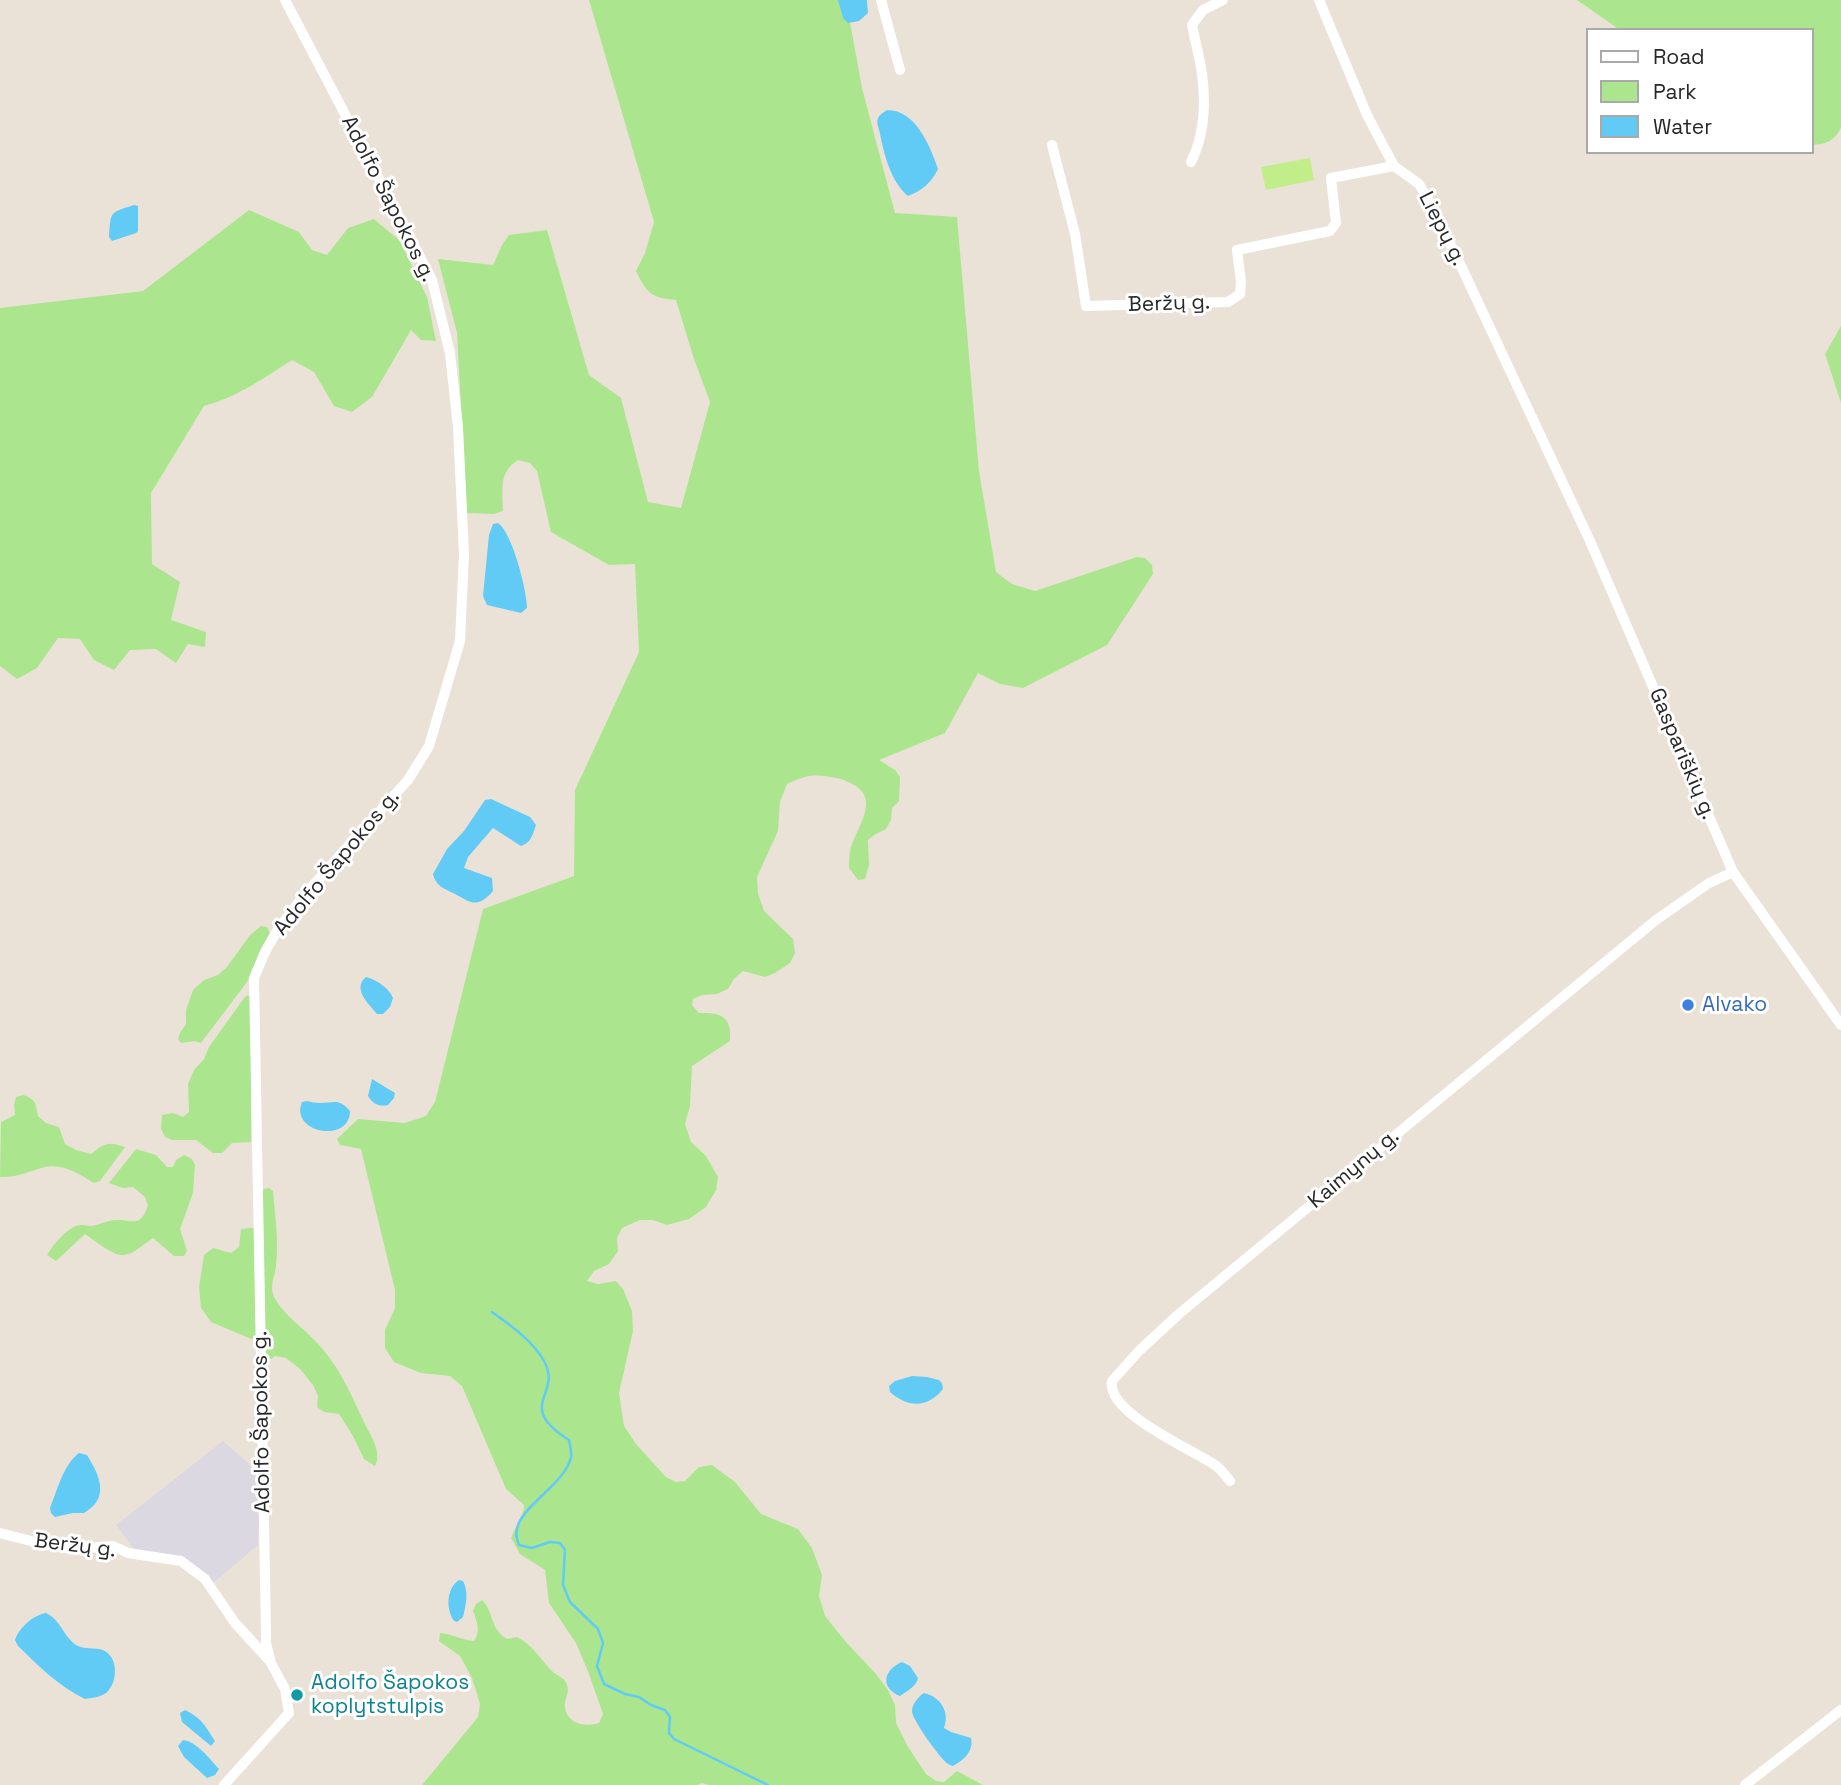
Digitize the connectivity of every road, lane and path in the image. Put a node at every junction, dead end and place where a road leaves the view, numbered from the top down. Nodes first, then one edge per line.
1 (285, 0) edge
2 (881, 0) edge
3 (1223, 0) edge
4 (1319, 0) edge
5 (900, 70) dead end
6 (1052, 145) dead end
7 (1191, 162) dead end
8 (1394, 166) junction
9 (1555, 466) joint
10 (1733, 872) junction
11 (1841, 1025) edge
12 (1230, 1480) dead end
13 (0, 1533) edge
14 (271, 1662) junction
15 (1841, 1710) edge
16 (224, 1785) edge
17 (1745, 1785) edge

1 - 14 street, Adolfo Šapokos g.
2 - 5 street
3 - 7 street
4 - 8 street, Liepų g.
6 - 8 street, Beržų g.
8 - 9 street, Liepų g.
9 - 10 street, Gaspariškių g.
10 - 11 street, Gaspariškių g.
10 - 12 street, Kaimynų g.
13 - 14 street, Beržų g.
14 - 16 street, Adolfo Šapokos g.
15 - 17 street

